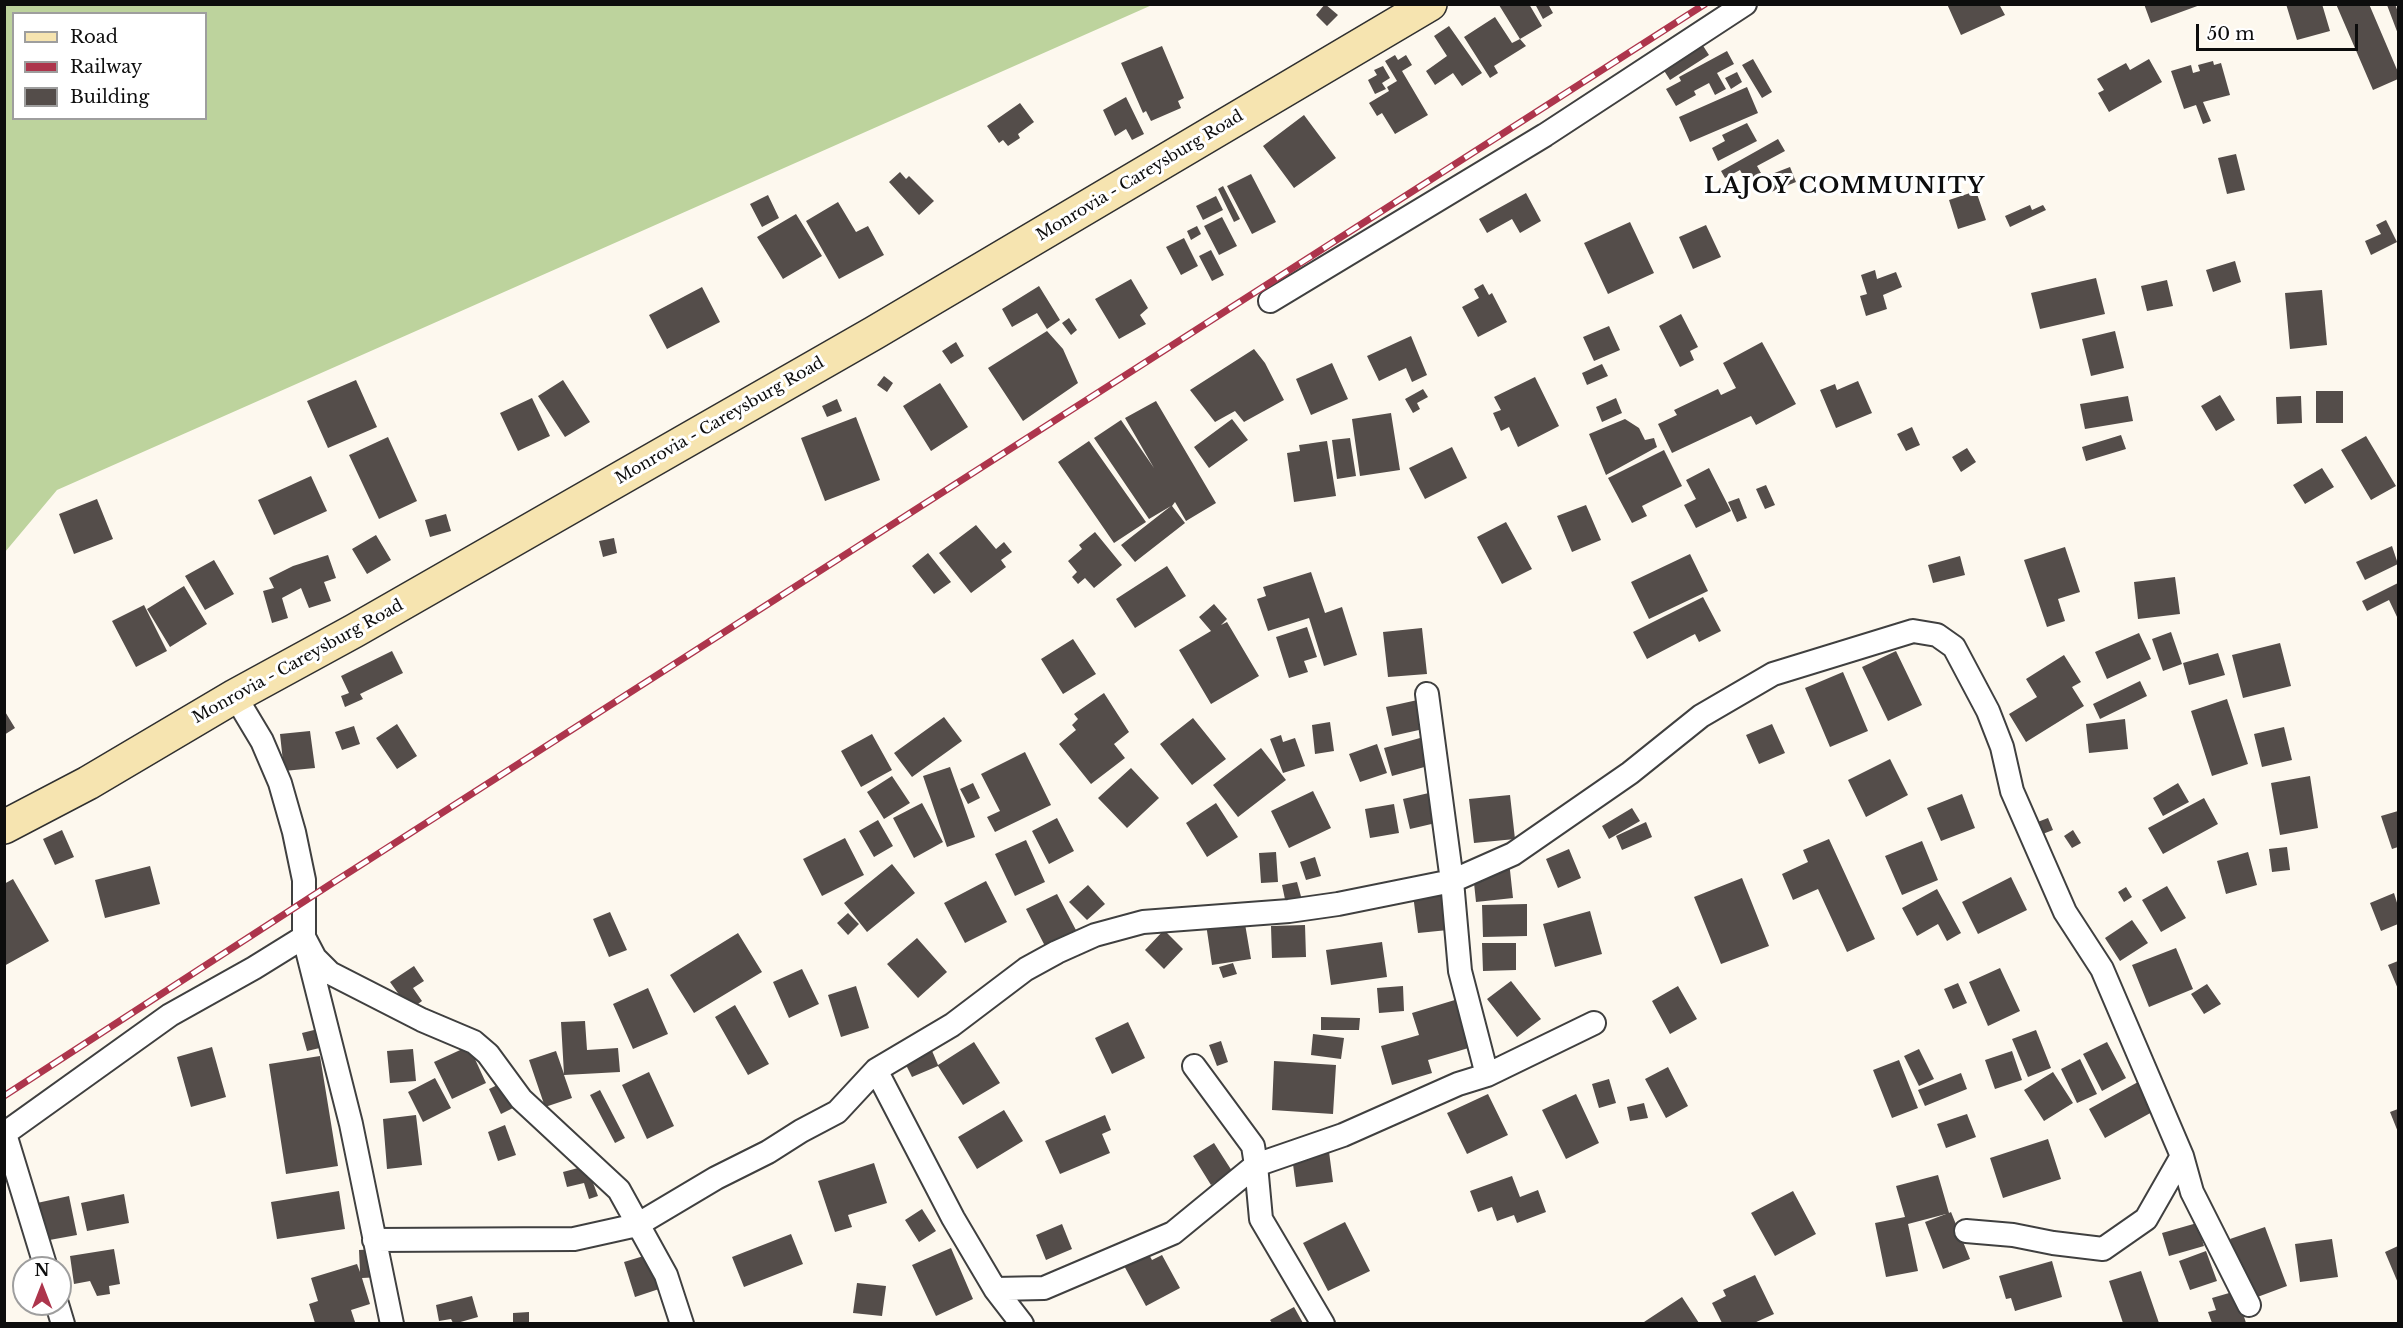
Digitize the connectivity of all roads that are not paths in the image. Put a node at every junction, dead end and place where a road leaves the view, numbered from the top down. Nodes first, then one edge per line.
1 (1745, 4) edge
2 (1412, 10) edge
3 (1270, 301) dead end
4 (1427, 694) dead end
5 (235, 696) junction
6 (4, 827) edge
7 (1452, 881) junction
8 (304, 937) junction
9 (1594, 1023) dead end
10 (1194, 1066) dead end
11 (876, 1070) junction
12 (1487, 1075) junction
13 (5, 1134) edge
14 (2182, 1156) junction
15 (1256, 1165) junction
16 (637, 1225) junction
17 (1966, 1231) dead end
18 (374, 1240) junction
19 (42, 1256) edge
20 (995, 1289) junction
21 (2249, 1305) dead end
22 (392, 1323) edge
23 (682, 1323) edge
24 (1022, 1323) edge
25 (1323, 1323) edge

1 - 3 street
2 - 5 main road, Monrovia - Careysburg Road
4 - 7 street
5 - 6 main road, Monrovia - Careysburg Road
5 - 8 street
7 - 11 street
7 - 12 street
7 - 14 street
8 - 13 street
8 - 16 street
8 - 18 street
9 - 12 street
10 - 15 street
11 - 16 street
11 - 20 street
12 - 15 street
13 - 19 street
14 - 17 street
14 - 21 street
15 - 20 street
15 - 25 street
16 - 18 street
16 - 23 street
18 - 22 street
20 - 24 street

